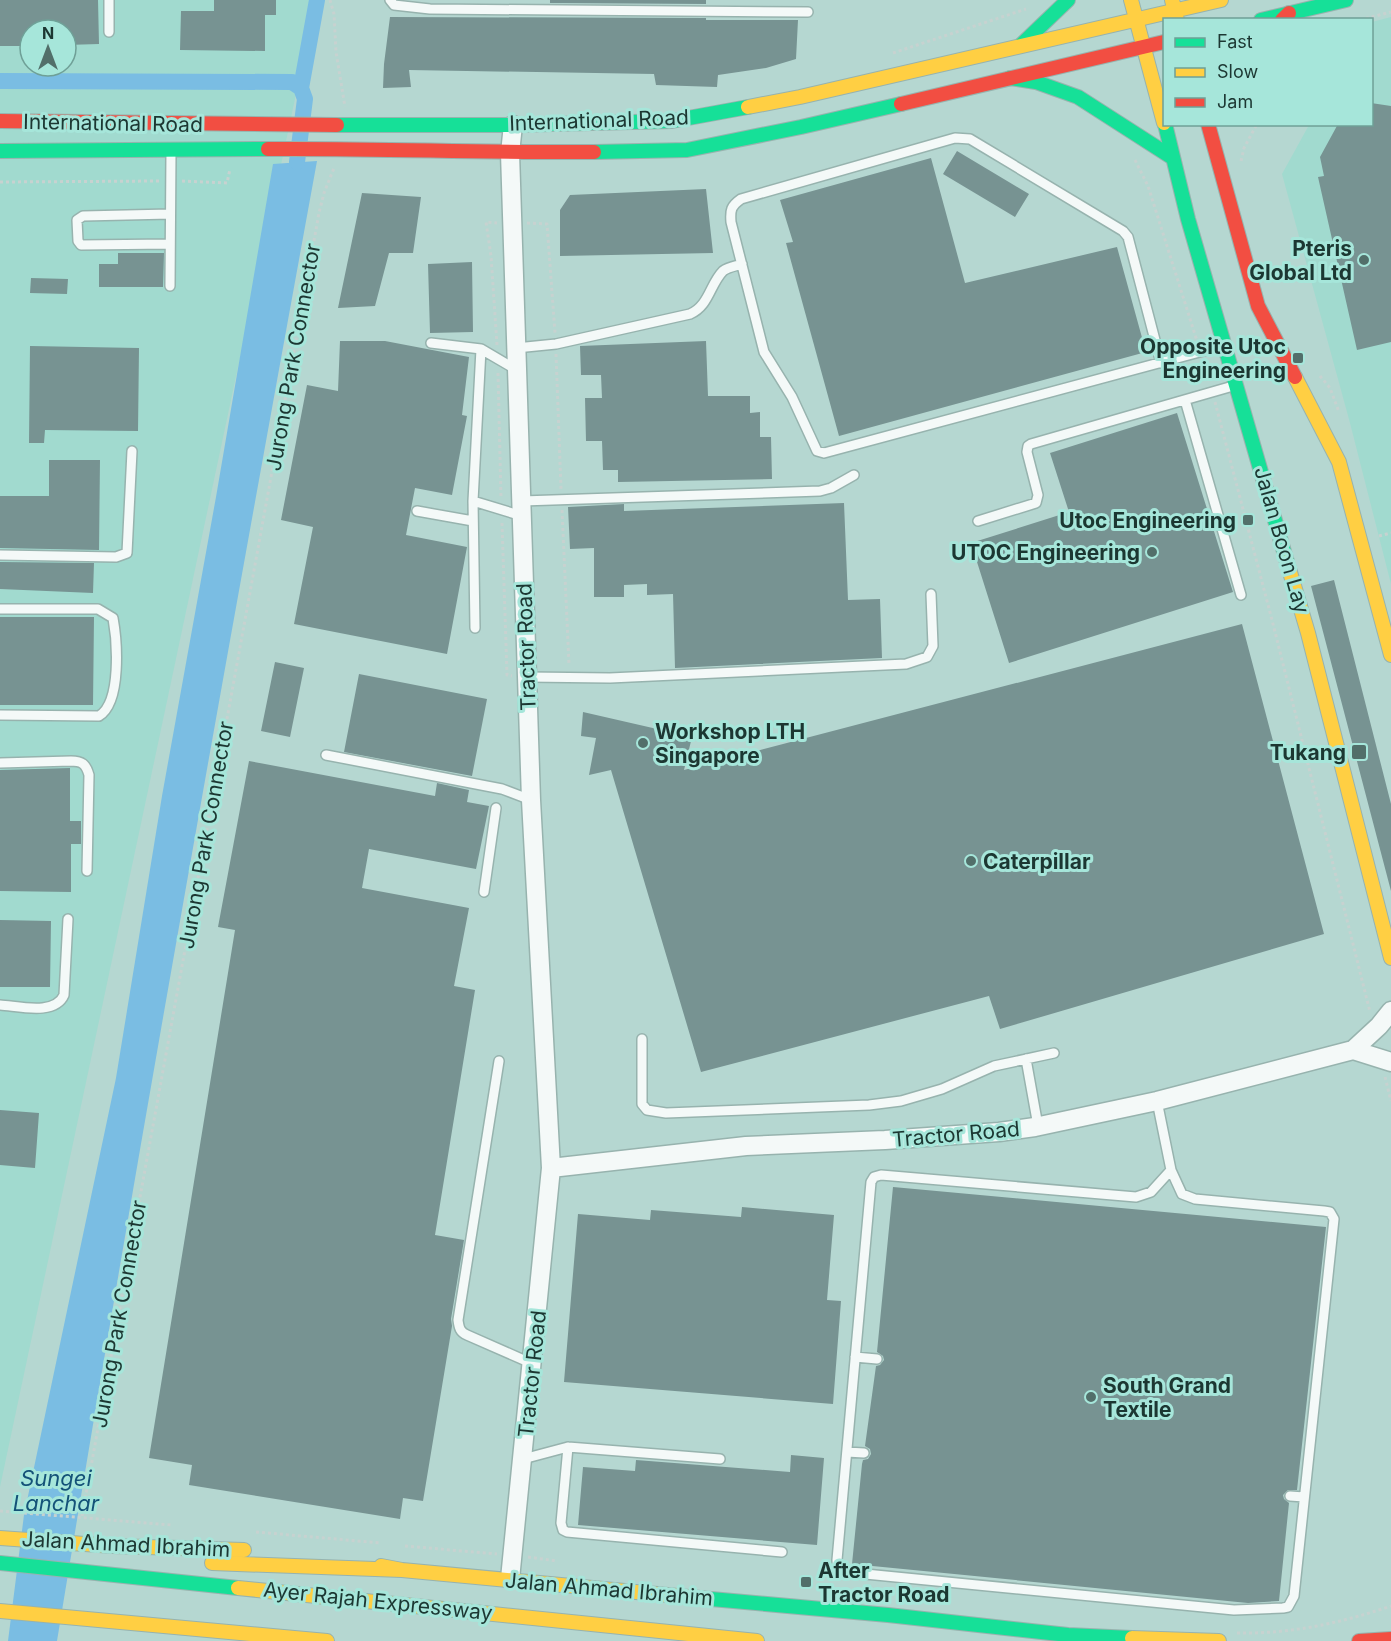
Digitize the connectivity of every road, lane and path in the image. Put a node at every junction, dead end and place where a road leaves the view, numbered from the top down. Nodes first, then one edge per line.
1 (109, 0) edge
2 (330, 0) edge
3 (390, 0) edge
4 (1068, 0) edge
5 (1131, 0) edge
6 (1221, 0) edge
7 (1346, 0) edge
8 (1032, 7) dead end
9 (1175, 10) edge
10 (808, 12) dead end
11 (1391, 12) edge
12 (1286, 16) edge
13 (1368, 18) edge
14 (1136, 19) junction
15 (109, 32) dead end
16 (1163, 42) edge
17 (1021, 45) junction
18 (1143, 46) junction
19 (892, 53) dead end
20 (1010, 78) junction
21 (346, 114) dead end
22 (1163, 117) edge
23 (0, 121) edge
24 (513, 125) junction
25 (1165, 126) edge
26 (1209, 126) edge
27 (171, 149) junction
28 (0, 151) edge
29 (510, 153) junction
30 (1232, 154) dead end
31 (1173, 158) junction
32 (232, 165) dead end
33 (335, 166) dead end
34 (170, 181) junction
35 (0, 182) edge
36 (170, 214) junction
37 (1235, 219) junction
38 (524, 223) dead end
39 (170, 244) junction
40 (742, 264) junction
41 (170, 286) dead end
42 (430, 343) dead end
43 (556, 344) junction
44 (1226, 345) junction
45 (516, 348) junction
46 (481, 349) junction
47 (1161, 363) junction
48 (517, 370) junction
49 (1238, 385) junction
50 (1185, 400) junction
51 (132, 451) dead end
52 (854, 475) dead end
53 (562, 500) junction
54 (473, 501) junction
55 (522, 508) junction
56 (417, 511) dead end
57 (473, 521) junction
58 (978, 521) dead end
59 (0, 555) edge
60 (931, 594) dead end
61 (1241, 595) dead end
62 (0, 609) edge
63 (475, 628) dead end
64 (1391, 655) edge
65 (569, 676) junction
66 (527, 677) junction
67 (0, 715) edge
68 (326, 755) dead end
69 (0, 763) edge
70 (531, 800) junction
71 (496, 808) dead end
72 (87, 872) dead end
73 (483, 892) dead end
74 (68, 919) dead end
75 (1391, 958) edge
76 (0, 1005) edge
77 (1391, 1011) edge
78 (642, 1039) dead end
79 (1353, 1050) junction
80 (1054, 1053) dead end
81 (1026, 1059) junction
82 (499, 1061) dead end
83 (1387, 1067) edge
84 (1156, 1101) junction
85 (1391, 1101) edge
86 (1038, 1126) junction
87 (552, 1168) junction
88 (1171, 1170) junction
89 (855, 1357) junction
90 (877, 1359) dead end
91 (533, 1364) junction
92 (568, 1447) junction
93 (847, 1452) junction
94 (864, 1454) dead end
95 (523, 1459) junction
96 (720, 1459) dead end
97 (1290, 1496) dead end
98 (1304, 1497) junction
99 (82, 1516) dead end
100 (0, 1538) edge
101 (254, 1550) dead end
102 (313, 1552) dead end
103 (783, 1552) dead end
104 (107, 1560) dead end
105 (0, 1563) edge
106 (201, 1563) dead end
107 (77, 1569) junction
108 (402, 1570) junction
109 (510, 1580) junction
110 (0, 1611) edge
111 (90, 1620) junction
112 (139, 1638) dead end
113 (1391, 1640) edge
114 (327, 1641) edge
115 (757, 1641) edge
116 (1218, 1641) edge
117 (1359, 1641) edge

1 - 15 lane
2 - 21 path
3 - 10 lane
4 - 17 main road
5 - 14 main road, Jalan Boon Lay
6 - 9 main road, International Road
7 - 12 main road
8 - 19 path
9 - 14 main road, International Road
11 - 13 path
14 - 17 main road, International Road
14 - 18 main road, Jalan Boon Lay
16 - 18 main road, International Road
17 - 24 main road, International Road
18 - 20 main road, International Road
18 - 22 main road, Jalan Boon Lay
20 - 29 main road, International Road
20 - 31 main road
23 - 24 main road, International Road
24 - 29 street, Tractor Road
25 - 31 main road, Jalan Boon Lay
26 - 37 main road
27 - 28 main road, International Road
27 - 29 main road, International Road
27 - 34 lane
29 - 45 street, Tractor Road
30 - 37 main road
31 - 44 main road, Jalan Boon Lay
32 - 34 path
33 - 99 path, Jurong Park Connector
34 - 35 path
34 - 36 lane
36 - 39 lane
36 - 39 lane
37 - 64 main road
38 - 43 path
39 - 41 lane
40 - 43 lane
40 - 47 lane
40 - 47 lane
42 - 46 lane
43 - 45 lane
43 - 53 path
44 - 47 lane
44 - 49 main road, Jalan Boon Lay
45 - 48 street, Tractor Road
46 - 48 lane
46 - 54 lane
48 - 55 street, Tractor Road
49 - 50 lane
49 - 75 main road, Jalan Boon Lay
50 - 58 lane
50 - 61 lane
51 - 59 lane
52 - 53 lane
53 - 55 lane
53 - 65 path
54 - 55 lane
54 - 57 lane
55 - 66 street, Tractor Road
56 - 57 lane
57 - 63 lane
60 - 65 lane
62 - 67 lane
65 - 66 lane
66 - 70 street, Tractor Road
68 - 70 lane
69 - 72 lane
70 - 87 street, Tractor Road
71 - 73 lane
74 - 76 lane
77 - 79 street, Tractor Road
78 - 81 lane
79 - 83 street
79 - 84 street, Tractor Road
80 - 81 lane
81 - 86 lane
82 - 91 lane
83 - 85 path
84 - 86 street, Tractor Road
84 - 88 lane
86 - 87 street, Tractor Road
87 - 91 street, Tractor Road
88 - 89 lane
88 - 98 lane
89 - 90 lane
89 - 93 lane
91 - 95 street, Tractor Road
92 - 95 lane
92 - 96 lane
92 - 103 lane
93 - 94 lane
93 - 98 lane
95 - 109 street, Tractor Road
97 - 98 lane
100 - 101 main road, Jalan Ahmad Ibrahim
102 - 108 main road, Jalan Ahmad Ibrahim
104 - 107 main road
105 - 107 main road, Ayer Rajah Expressway
106 - 108 main road
107 - 115 main road, Ayer Rajah Expressway
108 - 109 main road, Jalan Ahmad Ibrahim
109 - 116 main road, Jalan Ahmad Ibrahim
110 - 111 main road
111 - 112 main road
111 - 114 main road
113 - 117 main road

